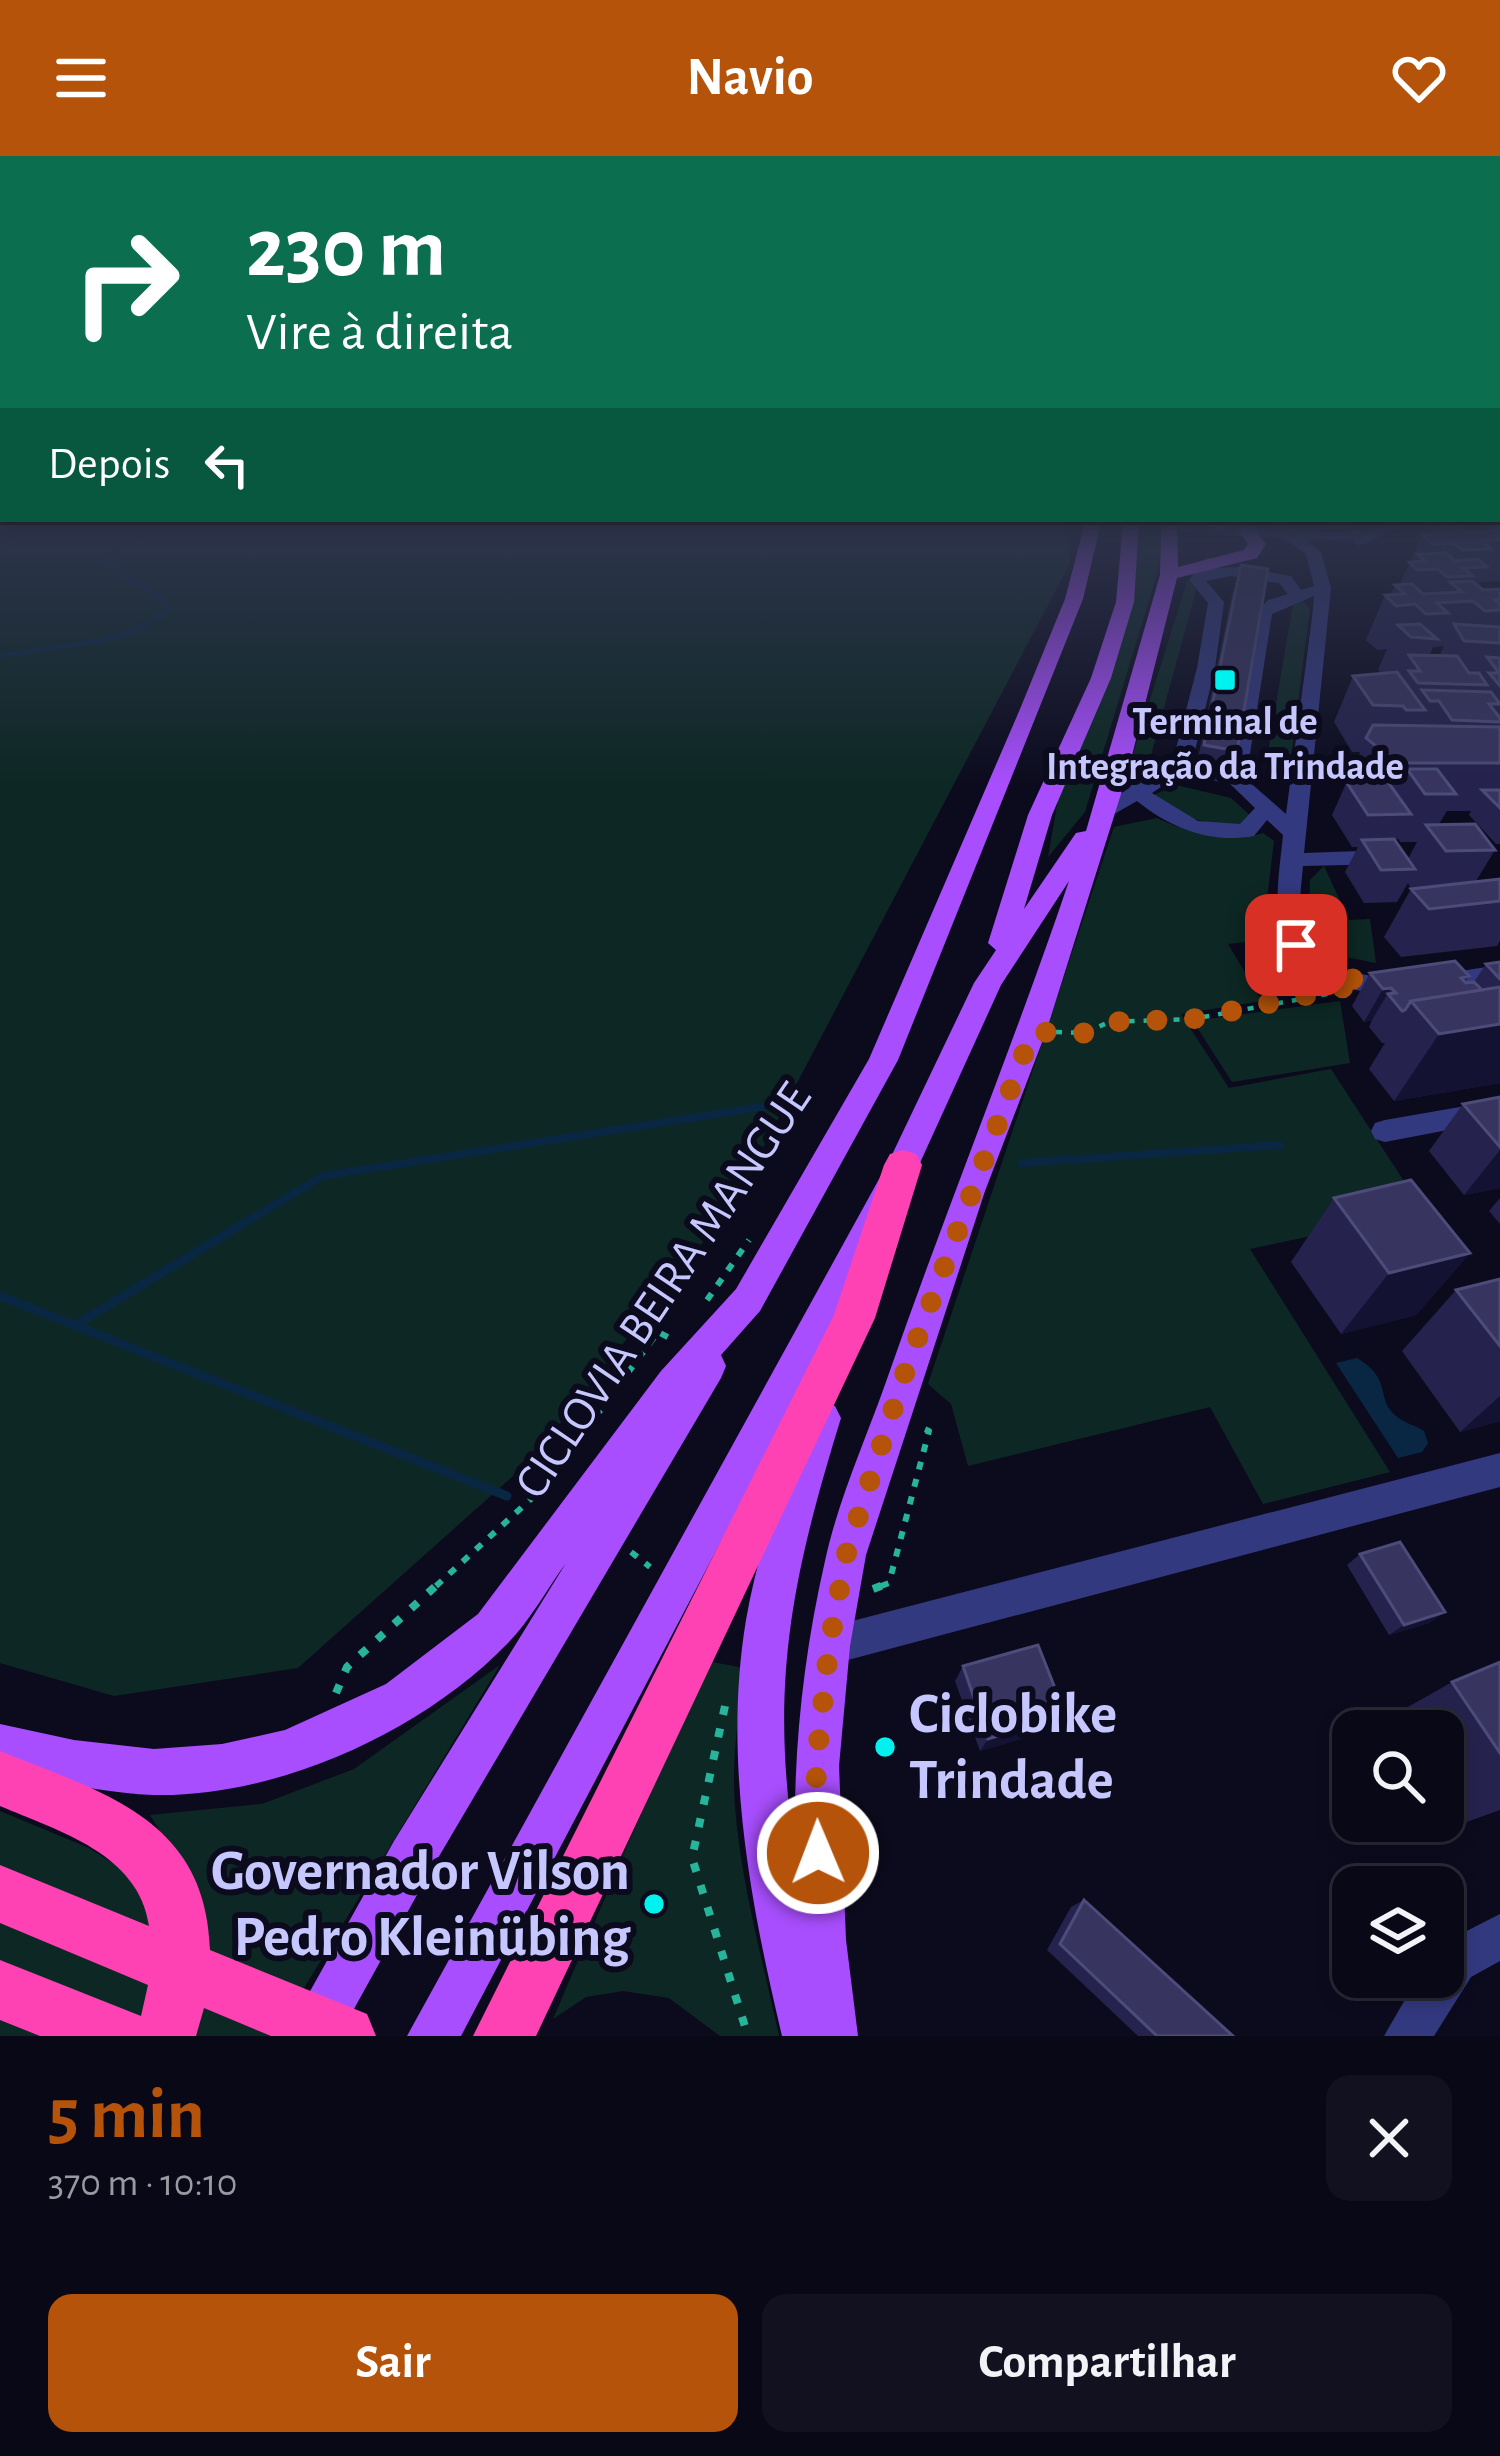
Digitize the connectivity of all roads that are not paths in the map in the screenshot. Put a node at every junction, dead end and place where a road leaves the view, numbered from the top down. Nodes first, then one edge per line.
1 (1069, 611) edge
2 (1122, 611) edge
3 (1160, 611) edge
4 (1215, 611) edge
5 (1266, 611) edge
6 (1319, 611) edge
7 (1116, 775) junction
8 (1139, 793) junction
9 (1265, 810) junction
10 (1102, 813) junction
11 (1293, 847) junction
12 (1408, 856) edge
13 (1500, 973) edge
14 (988, 983) junction
15 (1500, 1110) edge
16 (1385, 1131) dead end
17 (903, 1165) junction
18 (748, 1300) junction
19 (854, 1318) junction
20 (1500, 1470) edge
21 (829, 1646) junction
22 (0, 1747) edge
23 (0, 1778) edge
24 (0, 1894) edge
25 (1500, 1936) edge
26 (0, 1990) edge
27 (118, 2036) edge
28 (165, 2036) edge
29 (311, 2036) edge
30 (345, 2036) edge
31 (434, 2036) edge
32 (504, 2036) edge
33 (808, 2036) edge
34 (832, 2036) edge
35 (1407, 2036) edge

1 - 18 main road
2 - 14 main road
3 - 7 main road
4 - 8 street
5 - 9 street
6 - 11 street
7 - 8 street
7 - 10 main road
8 - 9 street
8 - 10 street
9 - 11 street
10 - 14 main road
10 - 21 main road
11 - 12 street
11 - 13 street
14 - 17 main road
15 - 16 street
17 - 19 highway
17 - 31 main road
18 - 22 main road
18 - 29 main road
19 - 32 highway
19 - 33 main road
20 - 21 street
21 - 34 main road
23 - 28 highway
24 - 30 highway
25 - 35 street
26 - 27 highway

